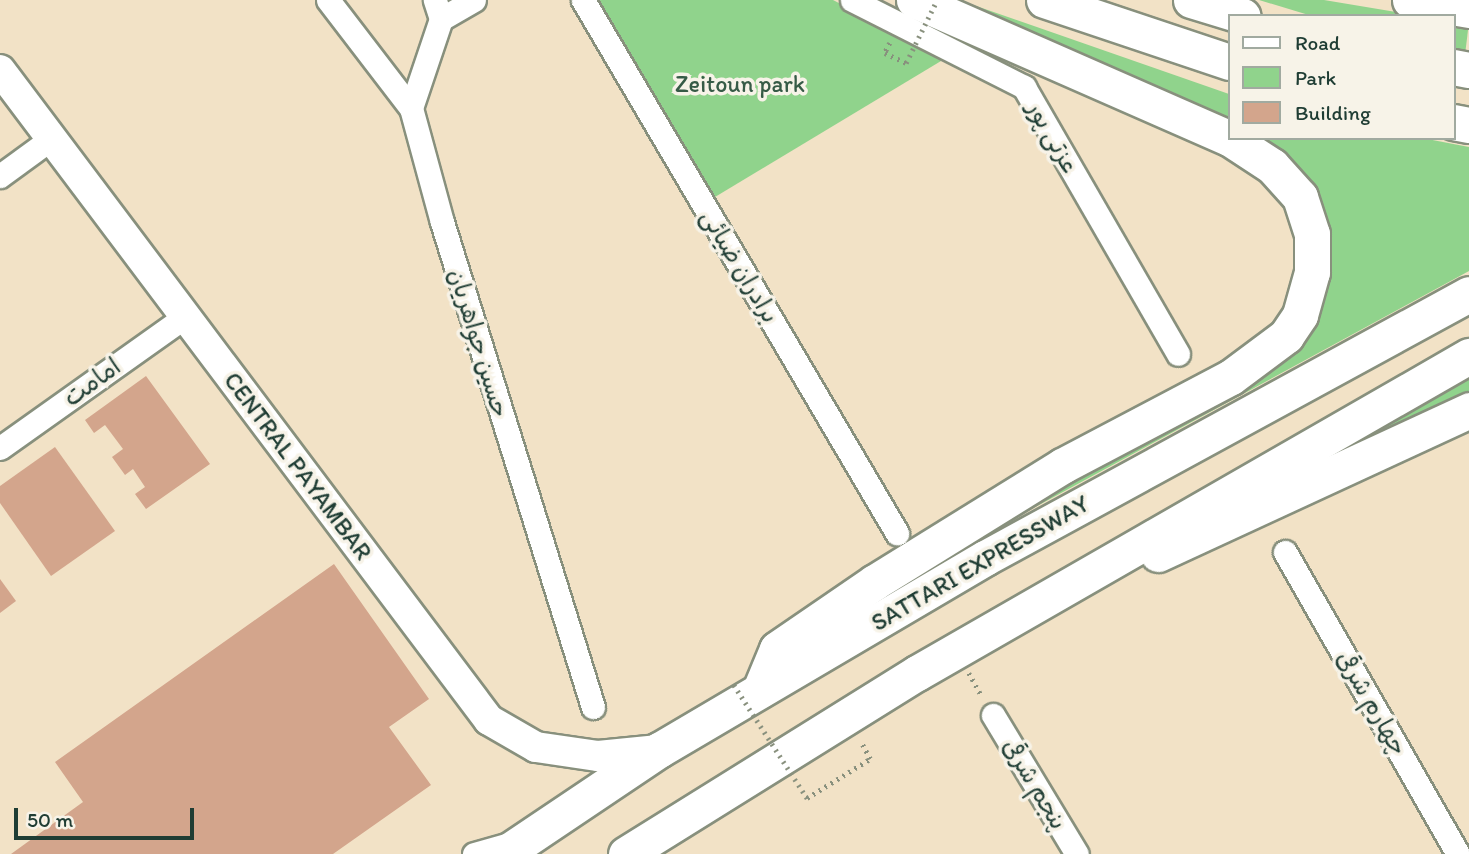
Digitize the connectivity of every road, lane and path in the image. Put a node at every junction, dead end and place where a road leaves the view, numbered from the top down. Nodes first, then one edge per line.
1 (328, 0) edge
2 (474, 0) edge
3 (583, 0) edge
4 (852, 0) edge
5 (914, 0) edge
6 (937, 0) edge
7 (1044, 0) edge
8 (1191, 0) edge
9 (1410, 0) edge
10 (438, 10) edge
11 (1469, 10) edge
12 (1236, 14) edge
13 (885, 53) dead end
14 (1228, 62) edge
15 (0, 70) edge
16 (411, 108) junction
17 (52, 138) junction
18 (1228, 138) edge
19 (1232, 140) edge
20 (0, 176) edge
21 (1469, 294) edge
22 (184, 317) junction
23 (1178, 354) dead end
24 (1469, 356) edge
25 (1469, 410) edge
26 (0, 448) edge
27 (897, 533) dead end
28 (1285, 552) dead end
29 (1057, 595) junction
30 (956, 651) junction
31 (747, 688) junction
32 (593, 707) dead end
33 (993, 715) joint
34 (659, 750) junction
35 (870, 759) dead end
36 (514, 847) edge
37 (474, 854) edge
38 (626, 854) edge
39 (1077, 854) edge
40 (1458, 854) edge

1 - 16 street, حسین جواهریان
2 - 10 street
3 - 27 street, برادران ضیائی
4 - 23 street, عزتی پور
5 - 18 highway
6 - 13 path, bridge
7 - 14 highway
8 - 12 highway
9 - 11 highway
10 - 16 street
15 - 17 main road, CENTRAL PAYAMBAR
16 - 32 street, حسین جواهریان
17 - 20 street
17 - 22 main road, CENTRAL PAYAMBAR
19 - 31 highway
21 - 31 highway, SATTARI EXPRESSWAY
22 - 26 street, امامت
22 - 34 main road, CENTRAL PAYAMBAR
24 - 29 highway
25 - 29 highway
28 - 40 street, چهارم شرقی
29 - 30 highway
30 - 33 path
30 - 38 highway
31 - 34 highway, SATTARI EXPRESSWAY
31 - 35 path, bridge
33 - 39 street, پنجم شرقی
34 - 36 highway, SATTARI EXPRESSWAY
36 - 37 street

